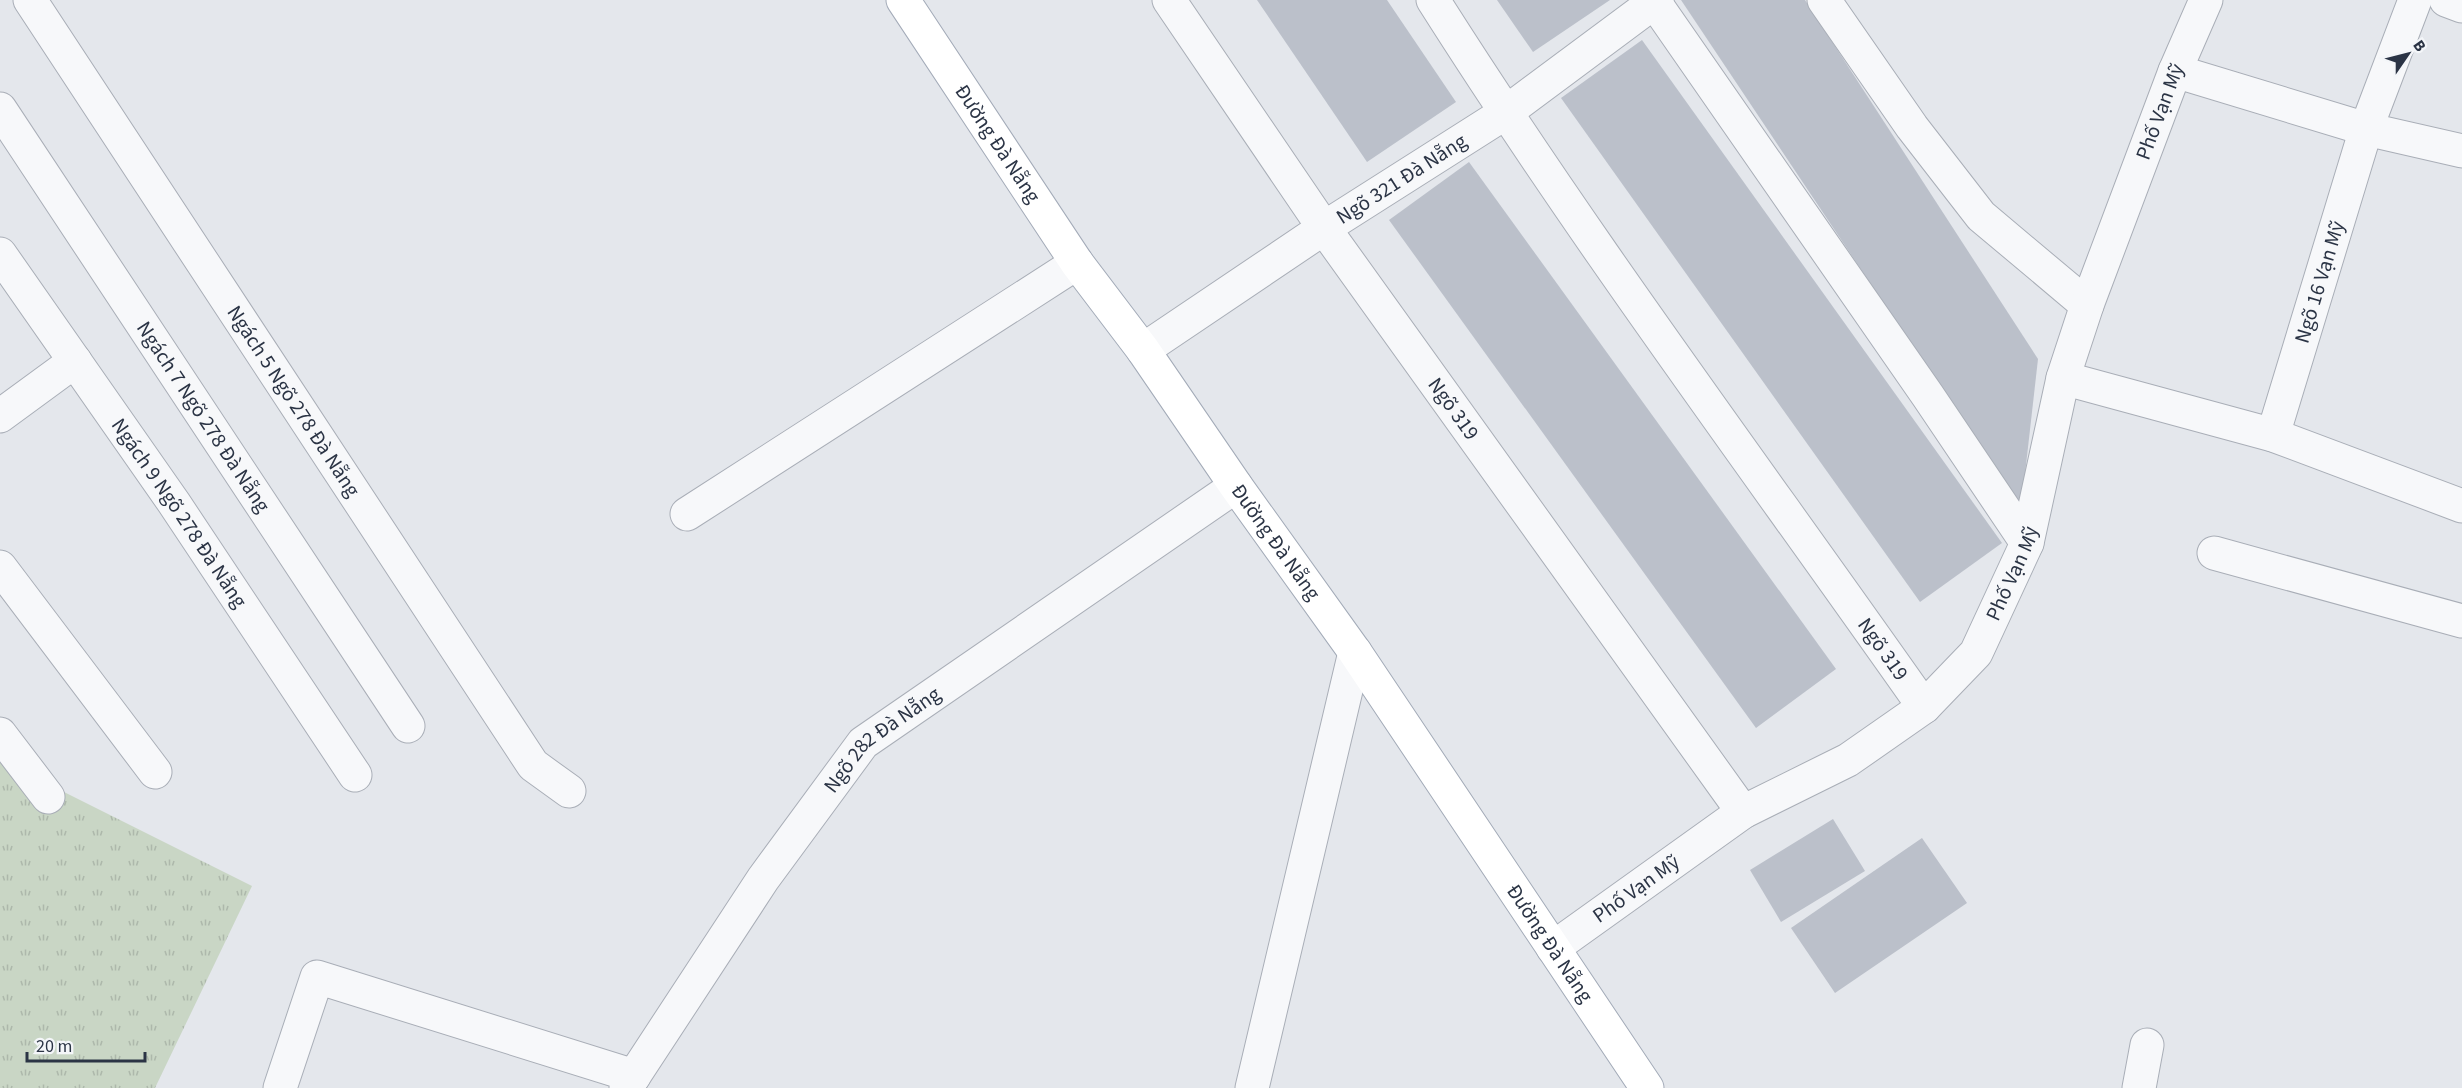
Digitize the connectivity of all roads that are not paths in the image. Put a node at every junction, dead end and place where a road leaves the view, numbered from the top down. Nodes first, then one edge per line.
1 (30, 0) edge
2 (903, 0) edge
3 (1169, 0) edge
4 (1433, 0) edge
5 (1655, 0) edge
6 (1824, 0) edge
7 (2206, 0) edge
8 (2415, 0) edge
9 (2446, 0) edge
10 (2462, 6) edge
11 (2175, 71) junction
12 (0, 108) edge
13 (1505, 113) junction
14 (2366, 129) junction
15 (2462, 151) edge
16 (1323, 228) junction
17 (0, 254) edge
18 (1077, 263) junction
19 (2087, 305) junction
20 (1143, 350) junction
21 (75, 362) junction
22 (2063, 378) junction
23 (0, 416) edge
24 (2273, 435) junction
25 (1236, 486) junction
26 (2462, 506) edge
27 (687, 514) dead end
28 (2027, 543) junction
29 (2214, 553) dead end
30 (0, 567) edge
31 (2462, 621) edge
32 (1355, 652) junction
33 (1924, 707) junction
34 (408, 726) dead end
35 (0, 734) edge
36 (155, 772) dead end
37 (355, 775) dead end
38 (569, 791) dead end
39 (48, 797) dead end
40 (1743, 812) junction
41 (1553, 948) junction
42 (2147, 1045) dead end
43 (630, 1082) edge
44 (280, 1088) edge
45 (1252, 1088) edge
46 (1647, 1088) edge
47 (2139, 1088) edge

1 - 38 street, Ngách 5 Ngõ 278 Đà Nẵng
2 - 18 main road, Đường Đà Nẵng
3 - 16 street, Ngõ 319
4 - 13 street, Ngõ 319
5 - 13 street, Ngõ 321 Đà Nẵng
5 - 28 street
6 - 19 street
7 - 11 street, Phố Vạn Mỹ
8 - 14 street, Ngõ 16 Vạn Mỹ
9 - 10 street
11 - 14 street
11 - 19 street, Phố Vạn Mỹ
12 - 34 street, Ngách 7 Ngõ 278 Đà Nẵng
13 - 16 street, Ngõ 321 Đà Nẵng
13 - 33 street, Ngõ 319
14 - 15 street
14 - 24 street, Ngõ 16 Vạn Mỹ
16 - 20 street, Ngõ 321 Đà Nẵng
16 - 40 street, Ngõ 319
17 - 21 street, Ngách 9 Ngõ 278 Đà Nẵng
18 - 20 main road, Đường Đà Nẵng
18 - 27 street
19 - 22 street, Phố Vạn Mỹ
20 - 25 main road, Đường Đà Nẵng
21 - 23 street
21 - 37 street, Ngách 9 Ngõ 278 Đà Nẵng
22 - 24 street
22 - 28 street, Phố Vạn Mỹ
24 - 26 street
25 - 32 main road, Đường Đà Nẵng
25 - 43 street, Ngõ 282 Đà Nẵng
28 - 33 street, Phố Vạn Mỹ
29 - 31 street
30 - 36 street
32 - 41 main road, Đường Đà Nẵng
32 - 45 street
33 - 40 street, Phố Vạn Mỹ
35 - 39 street
40 - 41 street, Phố Vạn Mỹ
41 - 46 main road, Đường Đà Nẵng
42 - 47 street
43 - 44 street

